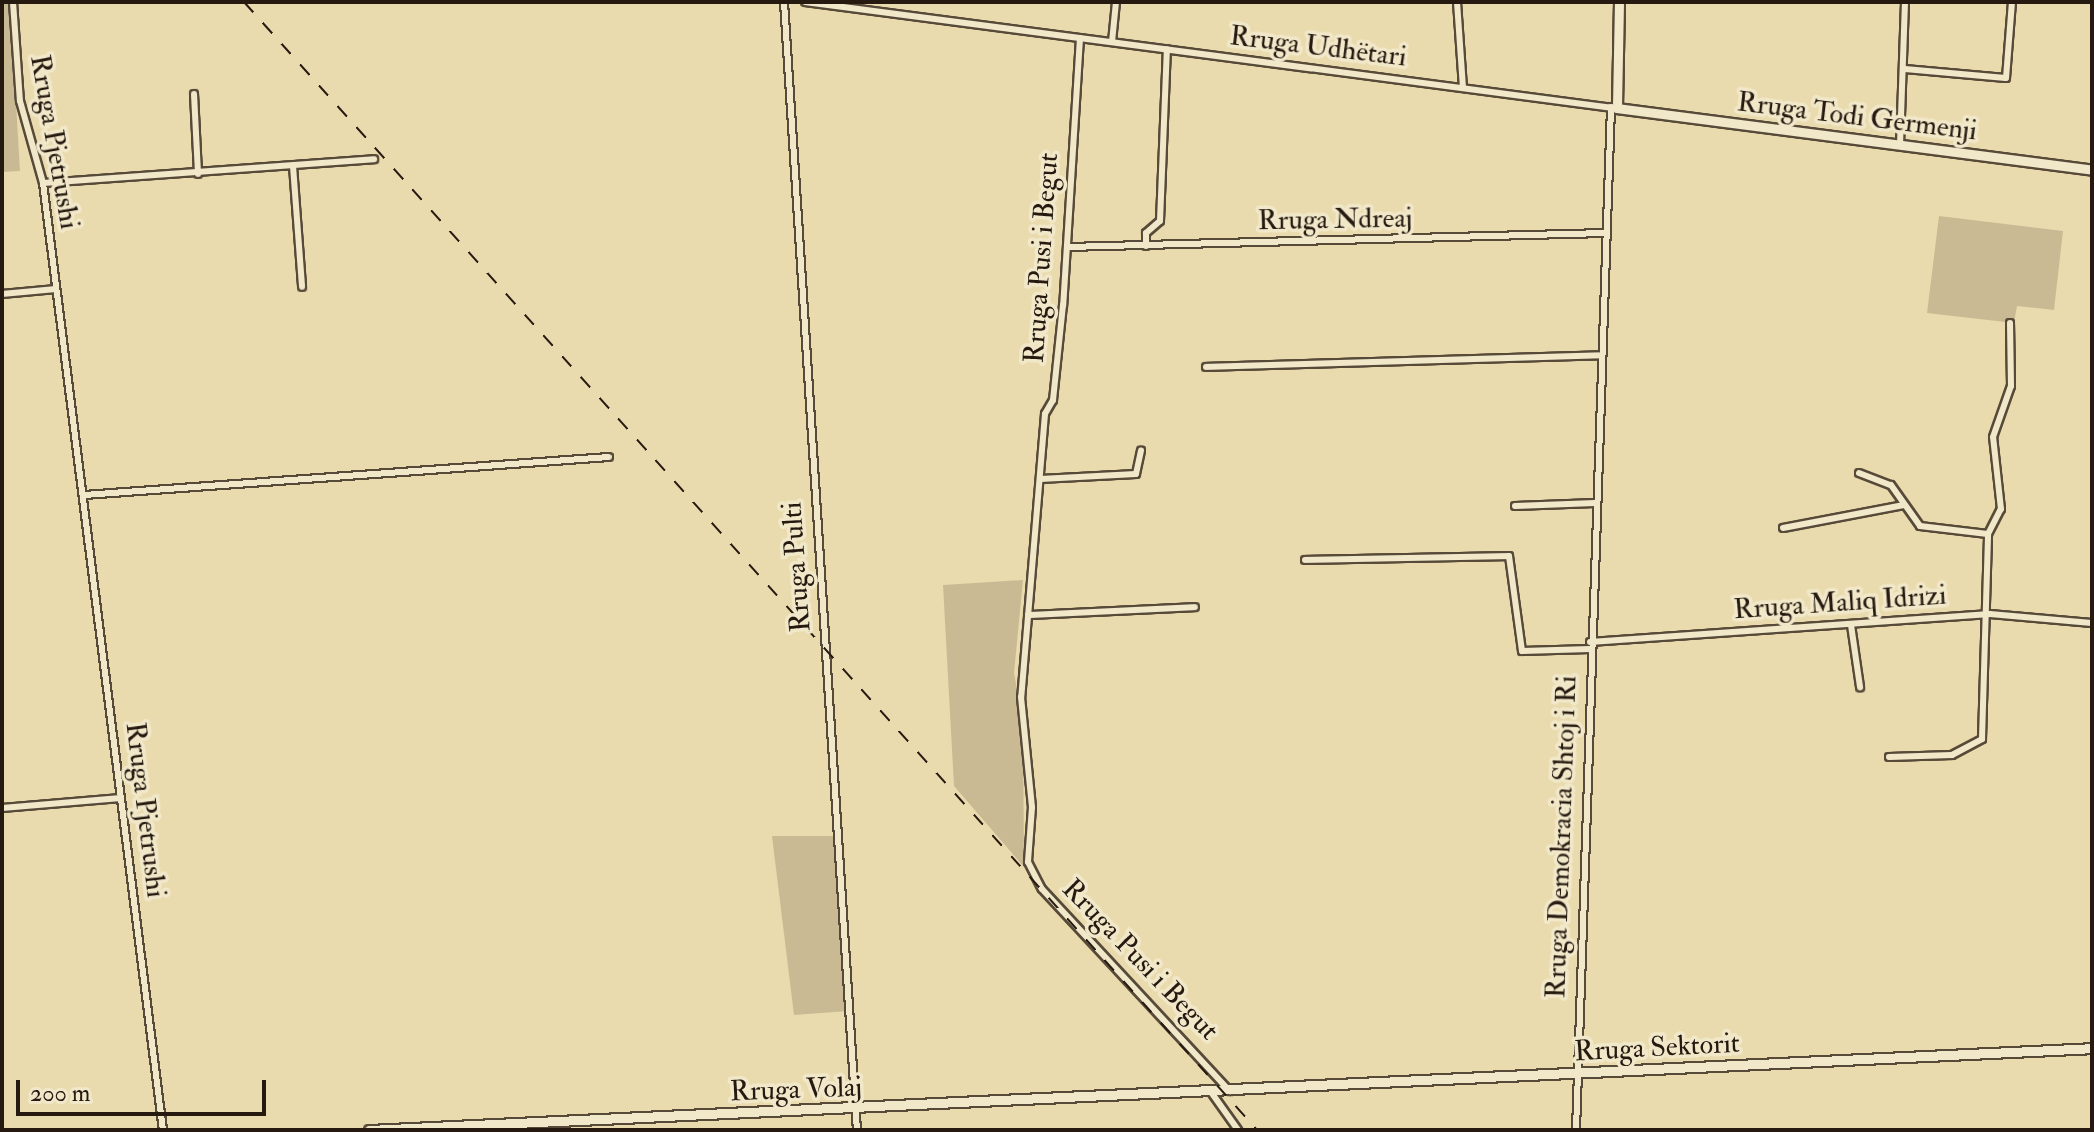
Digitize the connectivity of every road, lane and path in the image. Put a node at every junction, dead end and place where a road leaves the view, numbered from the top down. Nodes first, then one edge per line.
1 (13, 2) edge
2 (784, 2) edge
3 (805, 2) edge
4 (1116, 2) edge
5 (1457, 2) edge
6 (1619, 2) edge
7 (1905, 2) edge
8 (2012, 2) edge
9 (867, 6) edge
10 (1080, 38) junction
11 (1112, 42) junction
12 (1167, 49) junction
13 (1905, 69) junction
14 (1463, 88) junction
15 (194, 94) dead end
16 (1614, 108) junction
17 (1900, 145) junction
18 (374, 159) dead end
19 (293, 166) junction
20 (2092, 170) edge
21 (198, 174) junction
22 (43, 183) junction
23 (1605, 233) junction
24 (1146, 246) junction
25 (1067, 247) junction
26 (302, 287) dead end
27 (56, 289) junction
28 (2, 294) edge
29 (2010, 323) dead end
30 (1599, 355) junction
31 (1206, 367) dead end
32 (1141, 451) dead end
33 (609, 457) dead end
34 (1859, 473) dead end
35 (1040, 479) junction
36 (84, 495) junction
37 (1595, 503) junction
38 (1904, 505) junction
39 (1515, 506) dead end
40 (1783, 528) dead end
41 (1988, 534) junction
42 (1305, 560) dead end
43 (1195, 607) dead end
44 (1990, 614) junction
45 (1028, 615) junction
46 (2092, 623) edge
47 (1851, 625) junction
48 (1590, 645) junction
49 (1860, 687) dead end
50 (1889, 757) dead end
51 (121, 798) junction
52 (2, 808) edge
53 (2092, 1048) edge
54 (1577, 1074) junction
55 (1211, 1092) junction
56 (1227, 1092) junction
57 (857, 1110) junction
58 (163, 1130) edge
59 (369, 1130) edge
60 (857, 1130) edge
61 (1238, 1130) edge
62 (1576, 1130) edge

1 - 22 street, Rruga Pjetrushi
2 - 57 street, Rruga Pulti
3 - 9 street, Rruga Udhëtari
4 - 11 street
5 - 14 street
6 - 16 street
7 - 13 street
8 - 13 street
9 - 10 street, Rruga Udhëtari
10 - 11 street, Rruga Udhëtari
10 - 25 street, Rruga Pusi i Begut
11 - 12 street, Rruga Udhëtari
12 - 14 street, Rruga Udhëtari
12 - 24 street
13 - 17 street
14 - 16 street, Rruga Udhëtari
15 - 21 street
16 - 17 street, Rruga Todi Germenji
16 - 23 street, Rruga Demokracia Shtoj i Ri
17 - 20 street, Rruga Todi Germenji
18 - 19 street
19 - 21 street
19 - 26 street
21 - 22 street
22 - 27 street, Rruga Pjetrushi
23 - 24 street, Rruga Ndreaj
23 - 30 street, Rruga Demokracia Shtoj i Ri
24 - 25 street, Rruga Ndreaj
25 - 35 street, Rruga Pusi i Begut
27 - 28 street
27 - 36 street, Rruga Pjetrushi
29 - 41 street
30 - 31 street
30 - 37 street, Rruga Demokracia Shtoj i Ri
32 - 35 street
33 - 36 street
34 - 38 street
35 - 45 street, Rruga Pusi i Begut
36 - 51 street, Rruga Pjetrushi
37 - 39 street
37 - 48 street, Rruga Demokracia Shtoj i Ri
38 - 40 street
38 - 41 street
41 - 44 street
42 - 48 street, Rruga Demokracia Shtoj i Ri
43 - 45 street
44 - 46 street, Rruga Maliq Idrizi
44 - 47 street, Rruga Maliq Idrizi
44 - 50 street
45 - 56 street, Rruga Pusi i Begut
47 - 48 street, Rruga Maliq Idrizi
47 - 49 street
48 - 54 street, Rruga Demokracia Shtoj i Ri
51 - 52 street
51 - 58 street, Rruga Pjetrushi
53 - 54 street, Rruga Sektorit
54 - 56 street, Rruga Sektorit
54 - 62 street, Rruga Demokracia Shtoj i Ri
55 - 56 street, Rruga Volaj
55 - 57 street, Rruga Volaj
55 - 61 street
57 - 59 street, Rruga Volaj
57 - 60 street, Rruga Pulti

